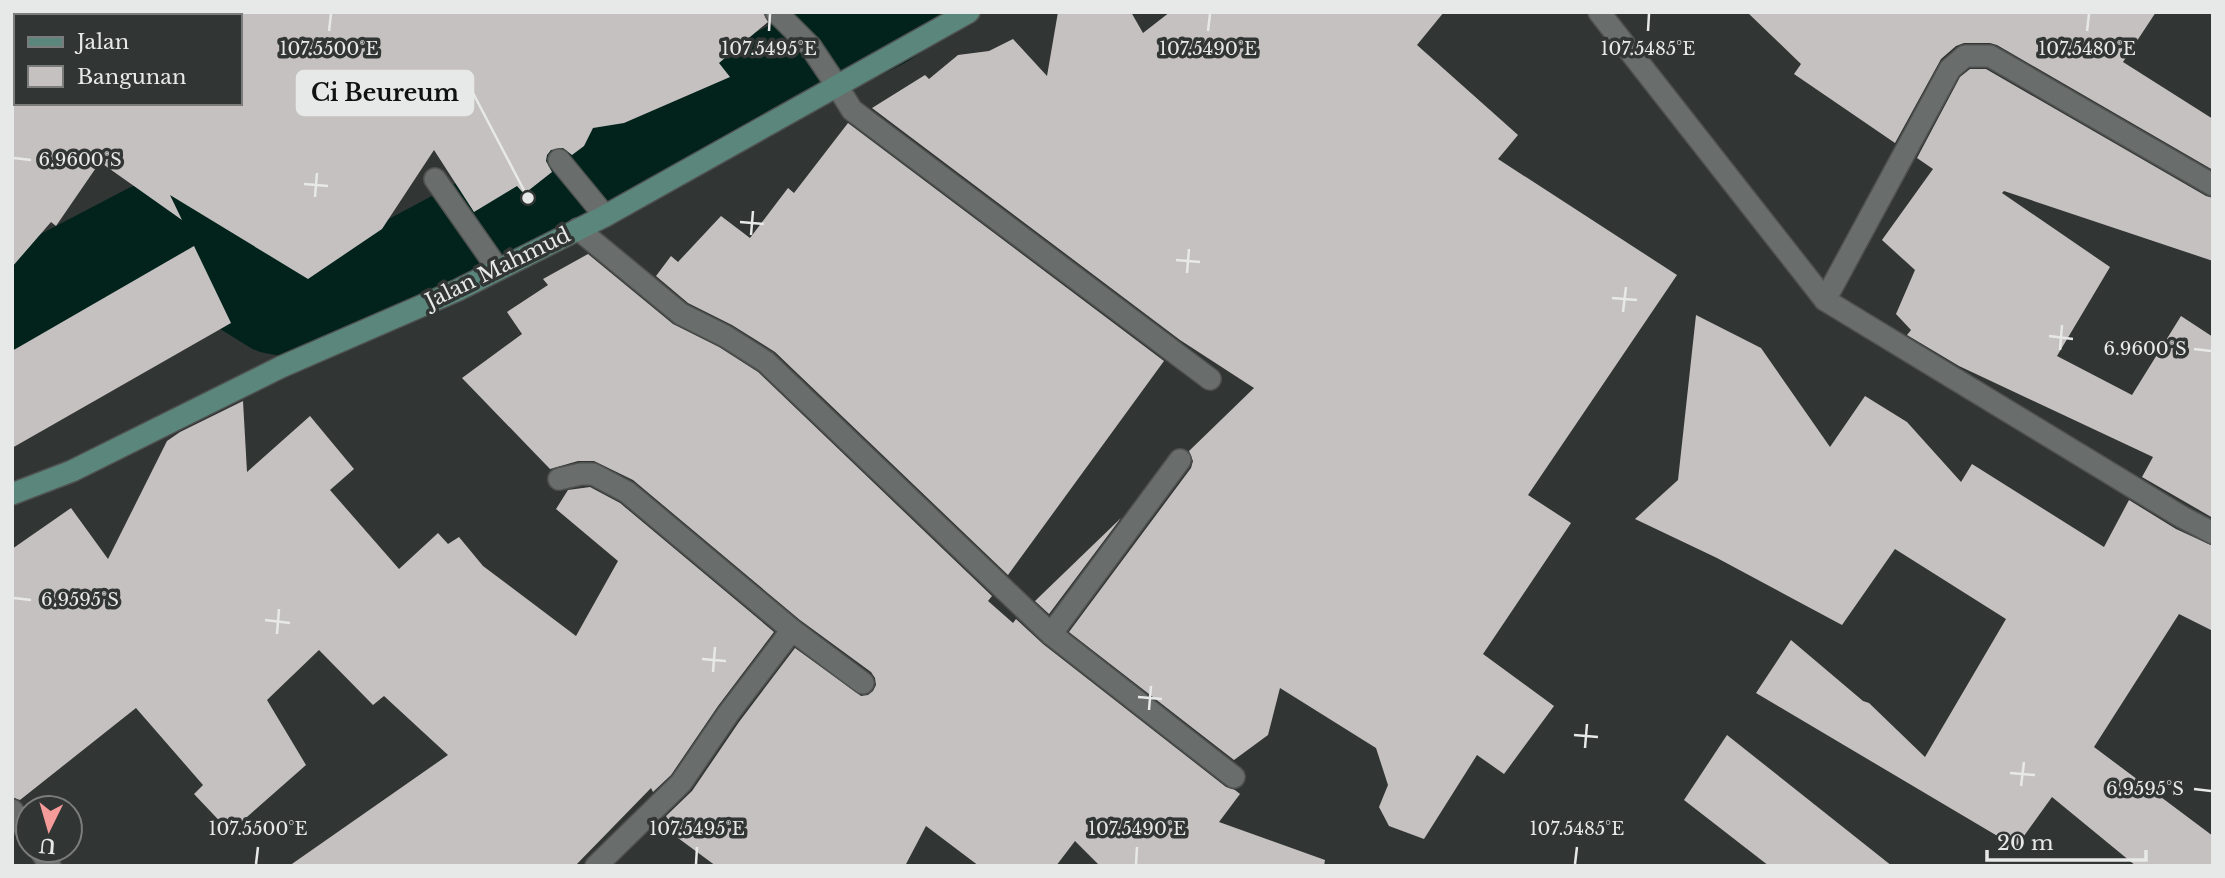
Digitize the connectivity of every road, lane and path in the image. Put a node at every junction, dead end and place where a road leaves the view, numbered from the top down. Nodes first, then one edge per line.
1 (776, 12) edge
2 (969, 12) edge
3 (1599, 12) edge
4 (834, 81) junction
5 (559, 160) dead end
6 (435, 179) dead end
7 (2213, 185) edge
8 (605, 216) junction
9 (578, 229) junction
10 (498, 269) junction
11 (1825, 300) junction
12 (1210, 379) dead end
13 (1180, 460) dead end
14 (559, 479) dead end
15 (12, 494) edge
16 (2213, 533) edge
17 (792, 629) junction
18 (1051, 634) junction
19 (863, 683) dead end
20 (1234, 777) dead end
21 (596, 866) edge

1 - 4 street
2 - 4 street, Jalan Mahmud
3 - 11 street
4 - 8 street, Jalan Mahmud
4 - 12 street
5 - 8 street
6 - 10 street
7 - 11 street
8 - 9 street, Jalan Mahmud
9 - 10 street, Jalan Mahmud
9 - 18 street
10 - 15 street, Jalan Mahmud
11 - 16 street
13 - 18 street
14 - 17 street
17 - 19 street
17 - 21 street
18 - 20 street

